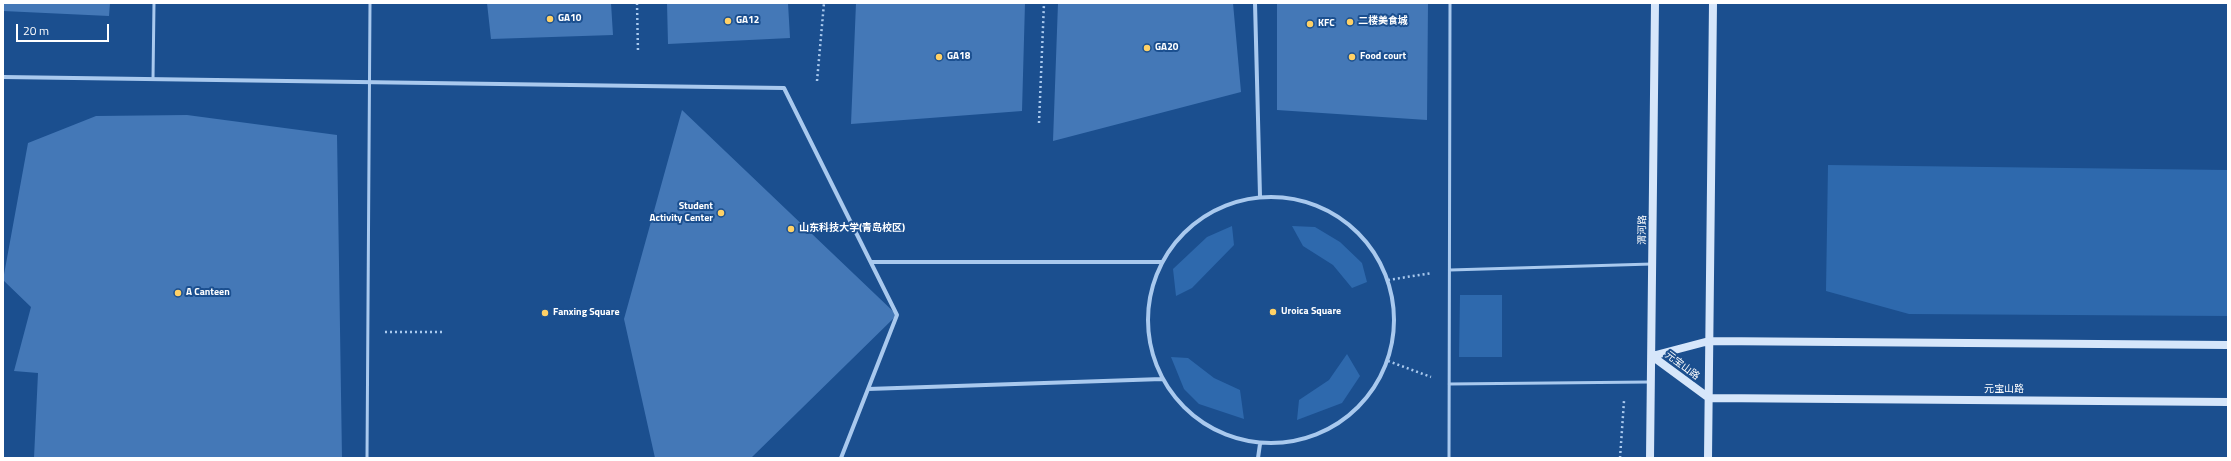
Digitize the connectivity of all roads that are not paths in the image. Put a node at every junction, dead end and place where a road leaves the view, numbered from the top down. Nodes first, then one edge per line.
1 (154, 3) edge
2 (370, 3) edge
3 (1255, 3) edge
4 (1450, 3) edge
5 (1655, 3) edge
6 (1713, 3) edge
7 (3, 77) edge
8 (153, 79) junction
9 (370, 82) junction
10 (1260, 196) junction
11 (871, 262) junction
12 (1162, 262) junction
13 (1653, 264) junction
14 (1450, 270) junction
15 (1710, 341) junction
16 (2228, 345) edge
17 (1652, 356) junction
18 (1162, 379) junction
19 (1651, 382) junction
20 (1449, 384) junction
21 (868, 388) junction
22 (1709, 398) junction
23 (2228, 402) edge
24 (1260, 444) junction
25 (367, 458) edge
26 (841, 458) edge
27 (1258, 458) edge
28 (1449, 458) edge
29 (1650, 458) edge
30 (1708, 458) edge

1 - 8 lane
2 - 9 lane
3 - 10 street
4 - 14 lane
5 - 13 street, 渭河路
6 - 15 street
7 - 8 street
8 - 9 street
9 - 11 street
9 - 25 lane
10 - 12 street
10 - 24 street
11 - 12 street
11 - 21 street
12 - 18 street
13 - 14 lane
13 - 17 street, 渭河路
14 - 20 lane
15 - 16 street, 元宝山路
15 - 17 street, 元宝山路
15 - 22 street
17 - 19 street, 渭河路
17 - 22 street, 元宝山路
18 - 21 street
18 - 24 street
19 - 20 lane
19 - 29 street, 渭河路
20 - 28 lane
21 - 26 street
22 - 23 street, 元宝山路
22 - 30 street
24 - 27 street

